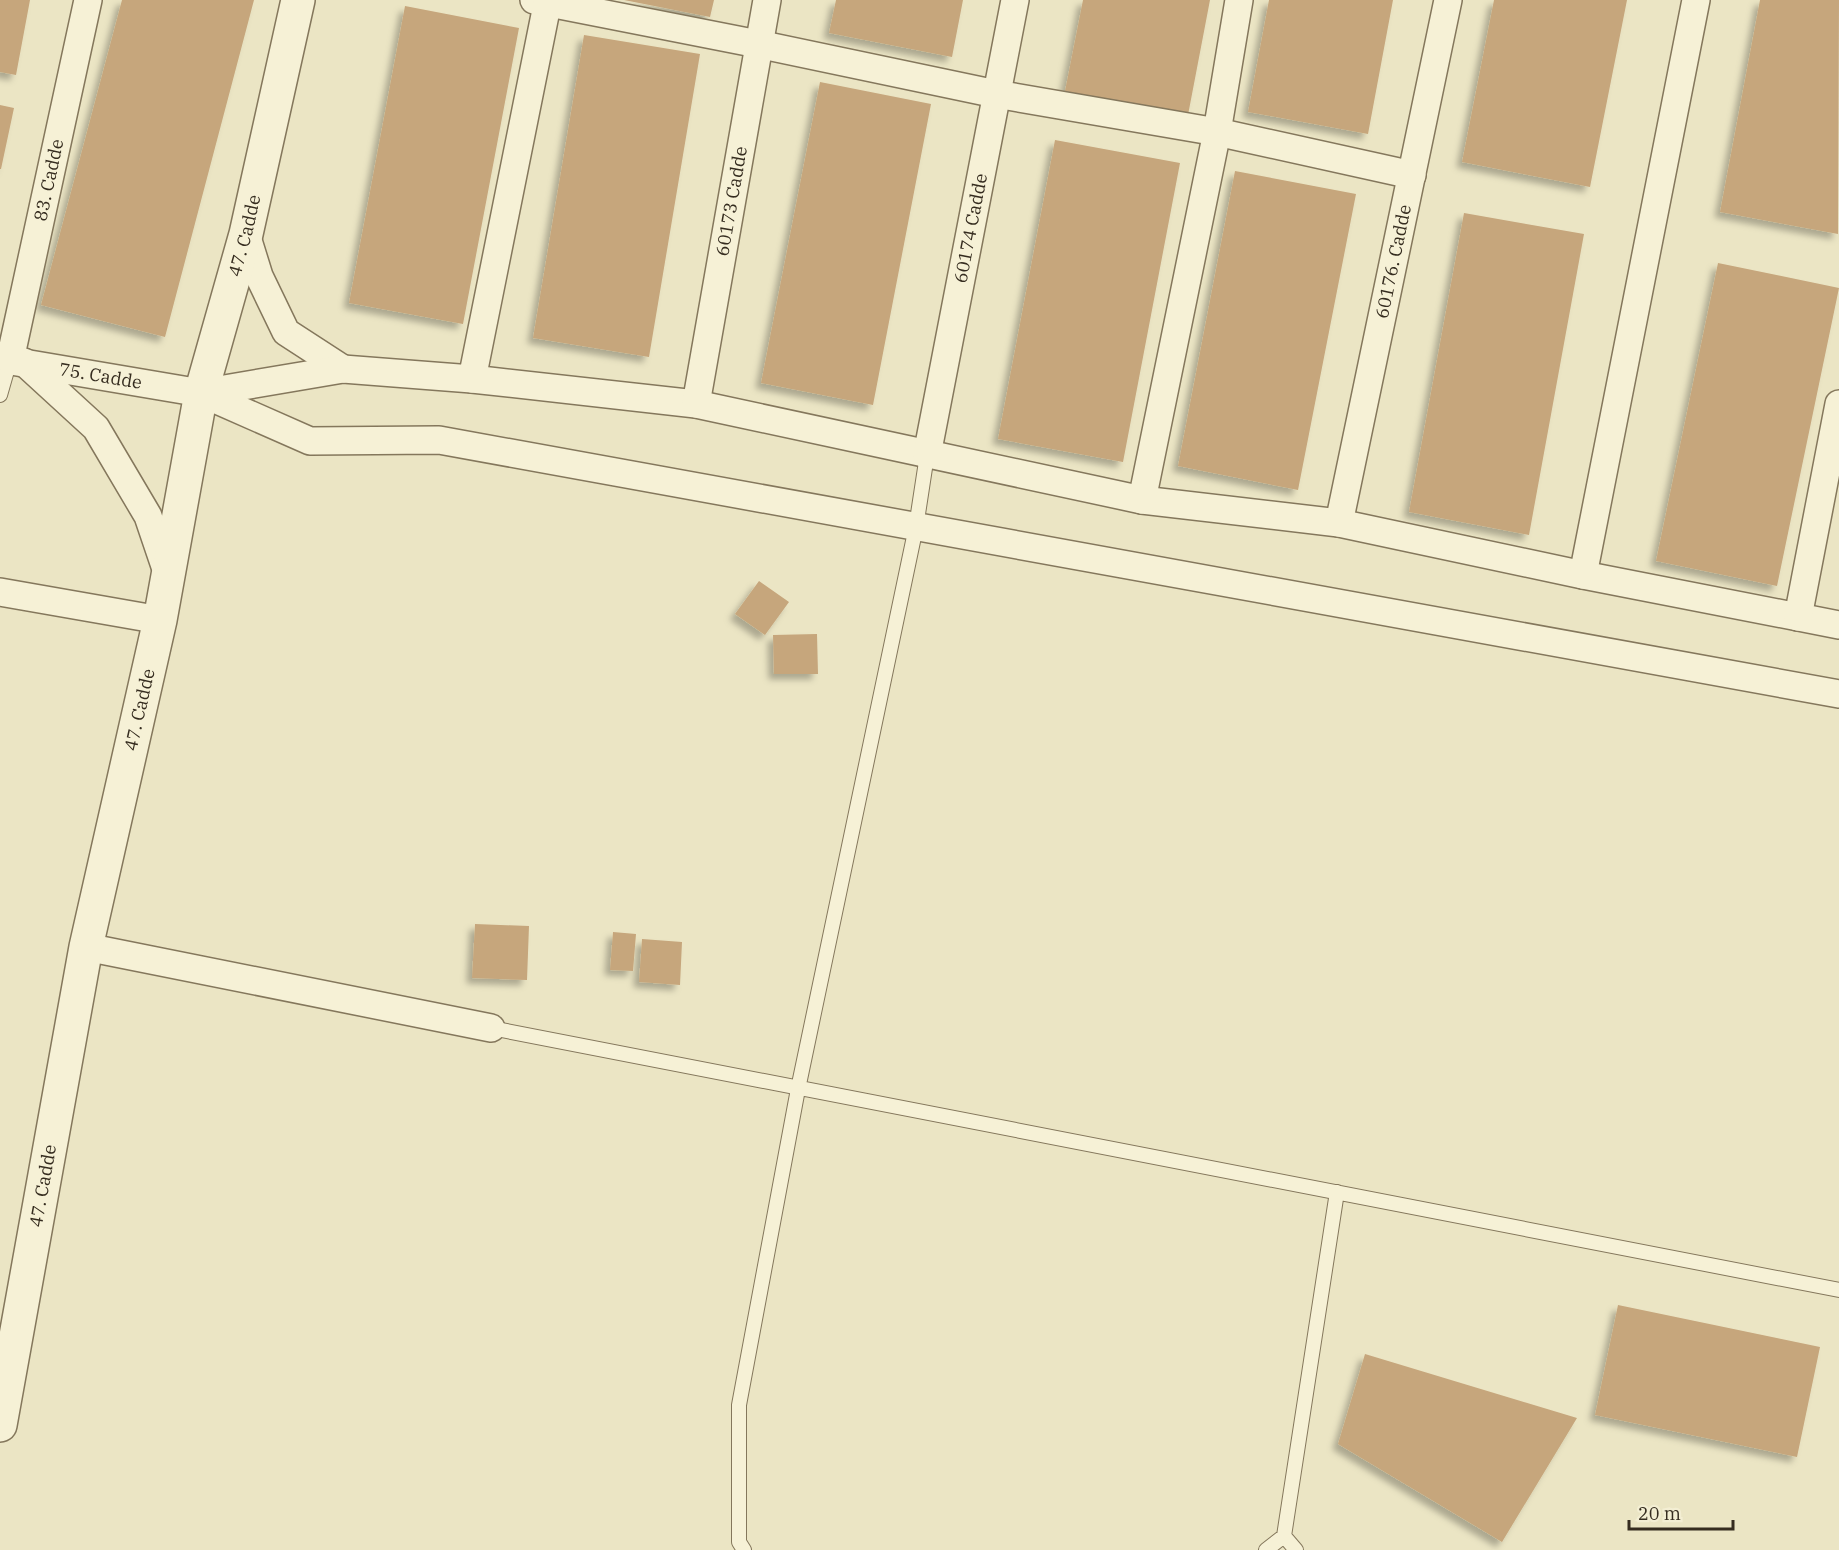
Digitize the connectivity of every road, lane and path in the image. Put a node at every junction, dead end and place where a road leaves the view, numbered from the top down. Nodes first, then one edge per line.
1 (88, 0) edge
2 (298, 0) edge
3 (767, 0) edge
4 (1015, 0) edge
5 (1239, 0) edge
6 (1448, 0) edge
7 (1696, 0) edge
8 (543, 1) edge
9 (758, 44) junction
10 (996, 94) junction
11 (1217, 132) junction
12 (1412, 175) junction
13 (246, 234) junction
14 (11, 360) edge
15 (343, 369) junction
16 (472, 379) junction
17 (201, 393) junction
18 (0, 395) edge
19 (696, 404) junction
20 (1839, 404) edge
21 (927, 455) junction
22 (1142, 500) junction
23 (1339, 523) junction
24 (916, 527) junction
25 (168, 575) junction
26 (1583, 575) junction
27 (0, 592) edge
28 (1798, 617) junction
29 (160, 620) junction
30 (1839, 625) edge
31 (1839, 694) edge
32 (86, 947) junction
33 (491, 1028) joint
34 (798, 1089) junction
35 (1337, 1192) junction
36 (1839, 1290) edge
37 (0, 1425) edge
38 (1284, 1536) junction
39 (744, 1550) edge
40 (1266, 1550) edge
41 (1296, 1550) edge

1 - 14 street, 83. Cadde
2 - 13 street, 47. Cadde
3 - 9 street, 60173 Cadde
4 - 10 street, 60174 Cadde
5 - 11 street
6 - 12 street, 60176. Cadde
7 - 26 street
8 - 9 street
8 - 16 street
9 - 10 street
9 - 19 street, 60173 Cadde
10 - 11 street
10 - 21 street, 60174 Cadde
11 - 12 street
11 - 22 street
12 - 23 street, 60176. Cadde
13 - 15 street
13 - 17 street, 47. Cadde
14 - 17 street, 75. Cadde
14 - 18 lane
14 - 25 street
15 - 16 street
15 - 17 street
16 - 19 street
17 - 24 street
17 - 25 street, 47. Cadde
19 - 21 street
20 - 28 street
21 - 22 street
21 - 24 lane
22 - 23 street
23 - 26 street
24 - 31 street
24 - 34 lane
25 - 29 street, 47. Cadde
26 - 28 street
27 - 29 street
28 - 30 street
29 - 32 street, 47. Cadde
32 - 33 street
32 - 37 street, 47. Cadde
33 - 34 lane
34 - 35 lane
34 - 39 lane
35 - 36 lane
35 - 38 lane
38 - 40 lane
38 - 41 lane

